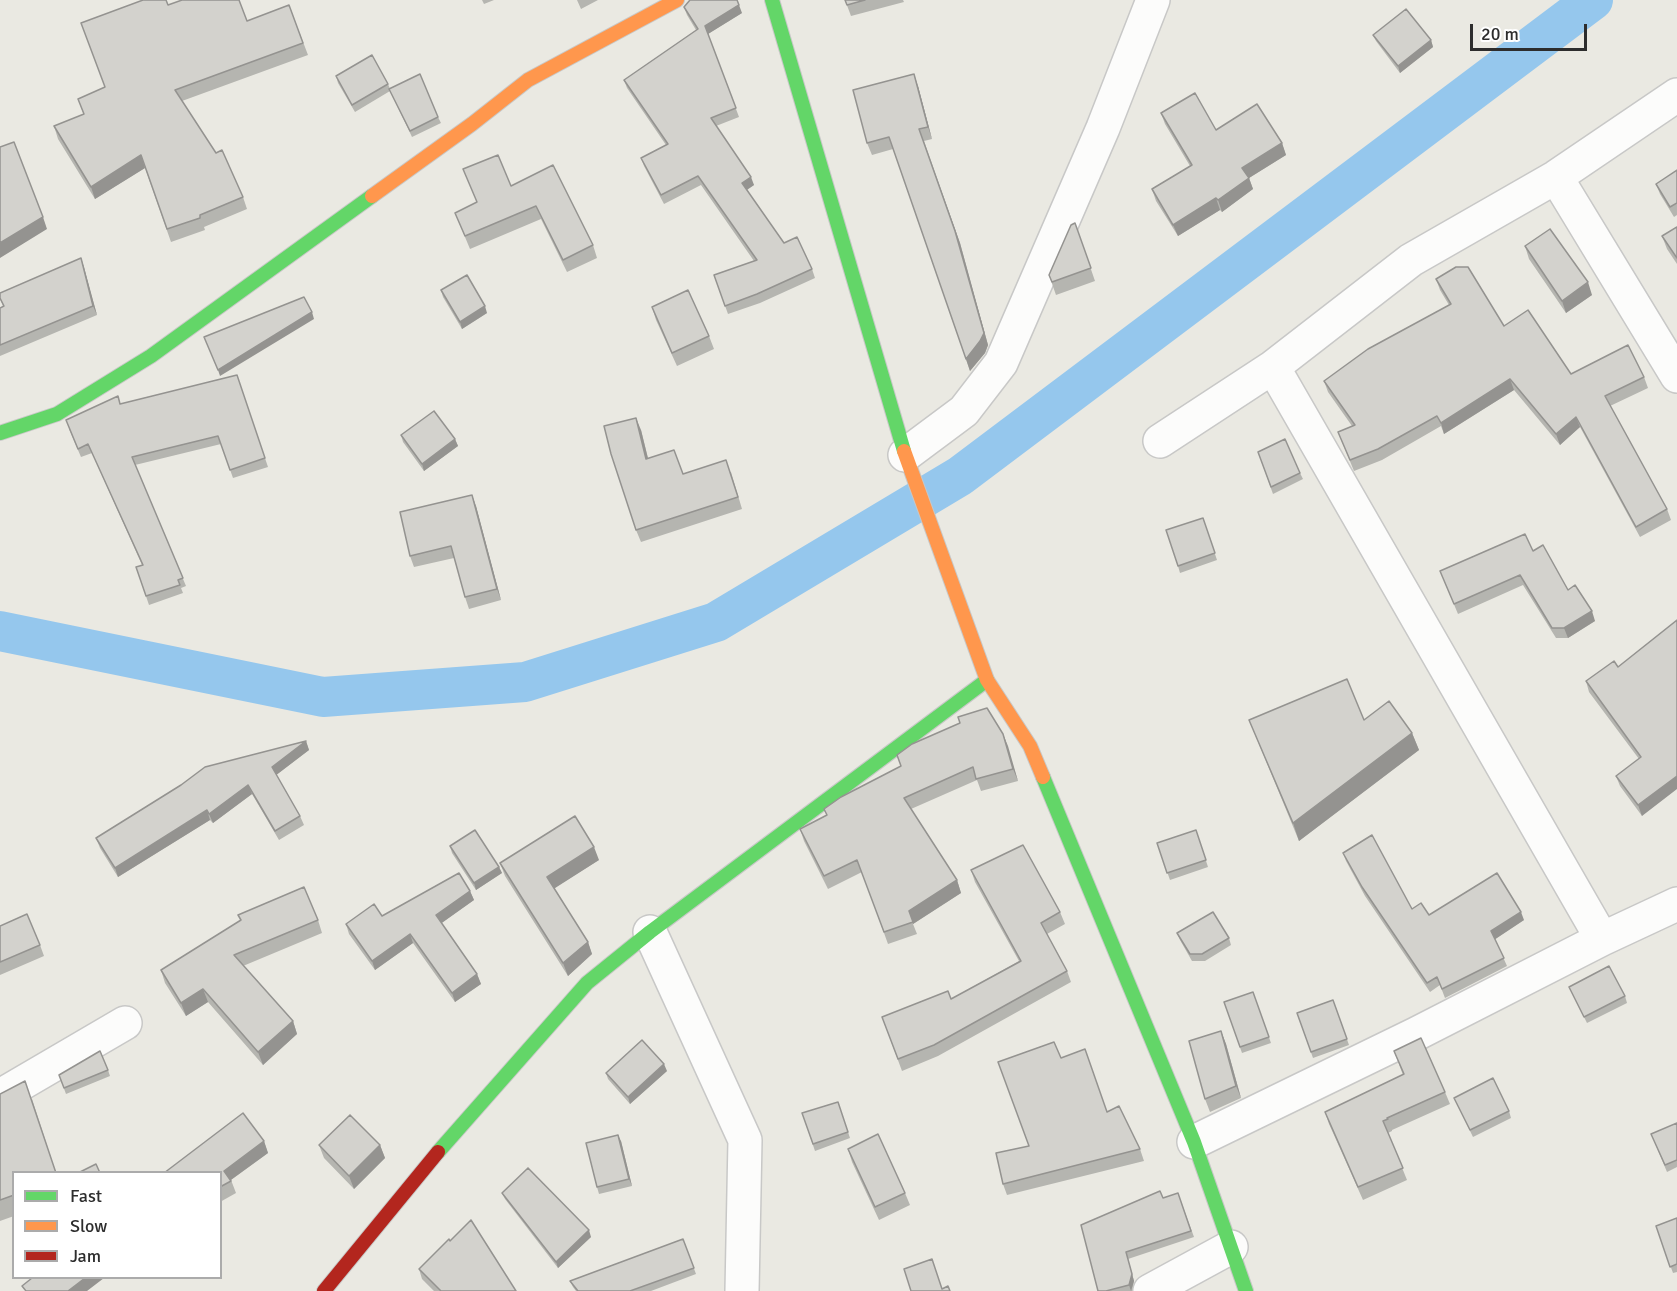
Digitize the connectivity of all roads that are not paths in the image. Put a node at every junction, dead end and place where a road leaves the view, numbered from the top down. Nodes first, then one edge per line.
1 (677, 0) edge
2 (772, 0) edge
3 (1154, 0) edge
4 (1677, 95) edge
5 (1556, 177) junction
6 (1273, 367) junction
7 (1677, 376) edge
8 (0, 434) edge
9 (1160, 441) dead end
10 (909, 466) junction
11 (987, 680) junction
12 (1677, 904) edge
13 (650, 932) junction
14 (1602, 939) junction
15 (125, 1023) dead end
16 (0, 1096) edge
17 (1194, 1142) junction
18 (1231, 1247) junction
19 (324, 1291) edge
20 (742, 1291) edge
21 (1150, 1291) edge
22 (1246, 1291) edge

1 - 8 street
2 - 10 street
3 - 10 street
4 - 5 street
5 - 6 street
5 - 7 street
6 - 9 street
6 - 14 street
10 - 11 street
11 - 13 street
11 - 17 street
12 - 14 street
13 - 19 street
13 - 20 street
14 - 17 street
15 - 16 street
17 - 18 street
18 - 21 street
18 - 22 street

